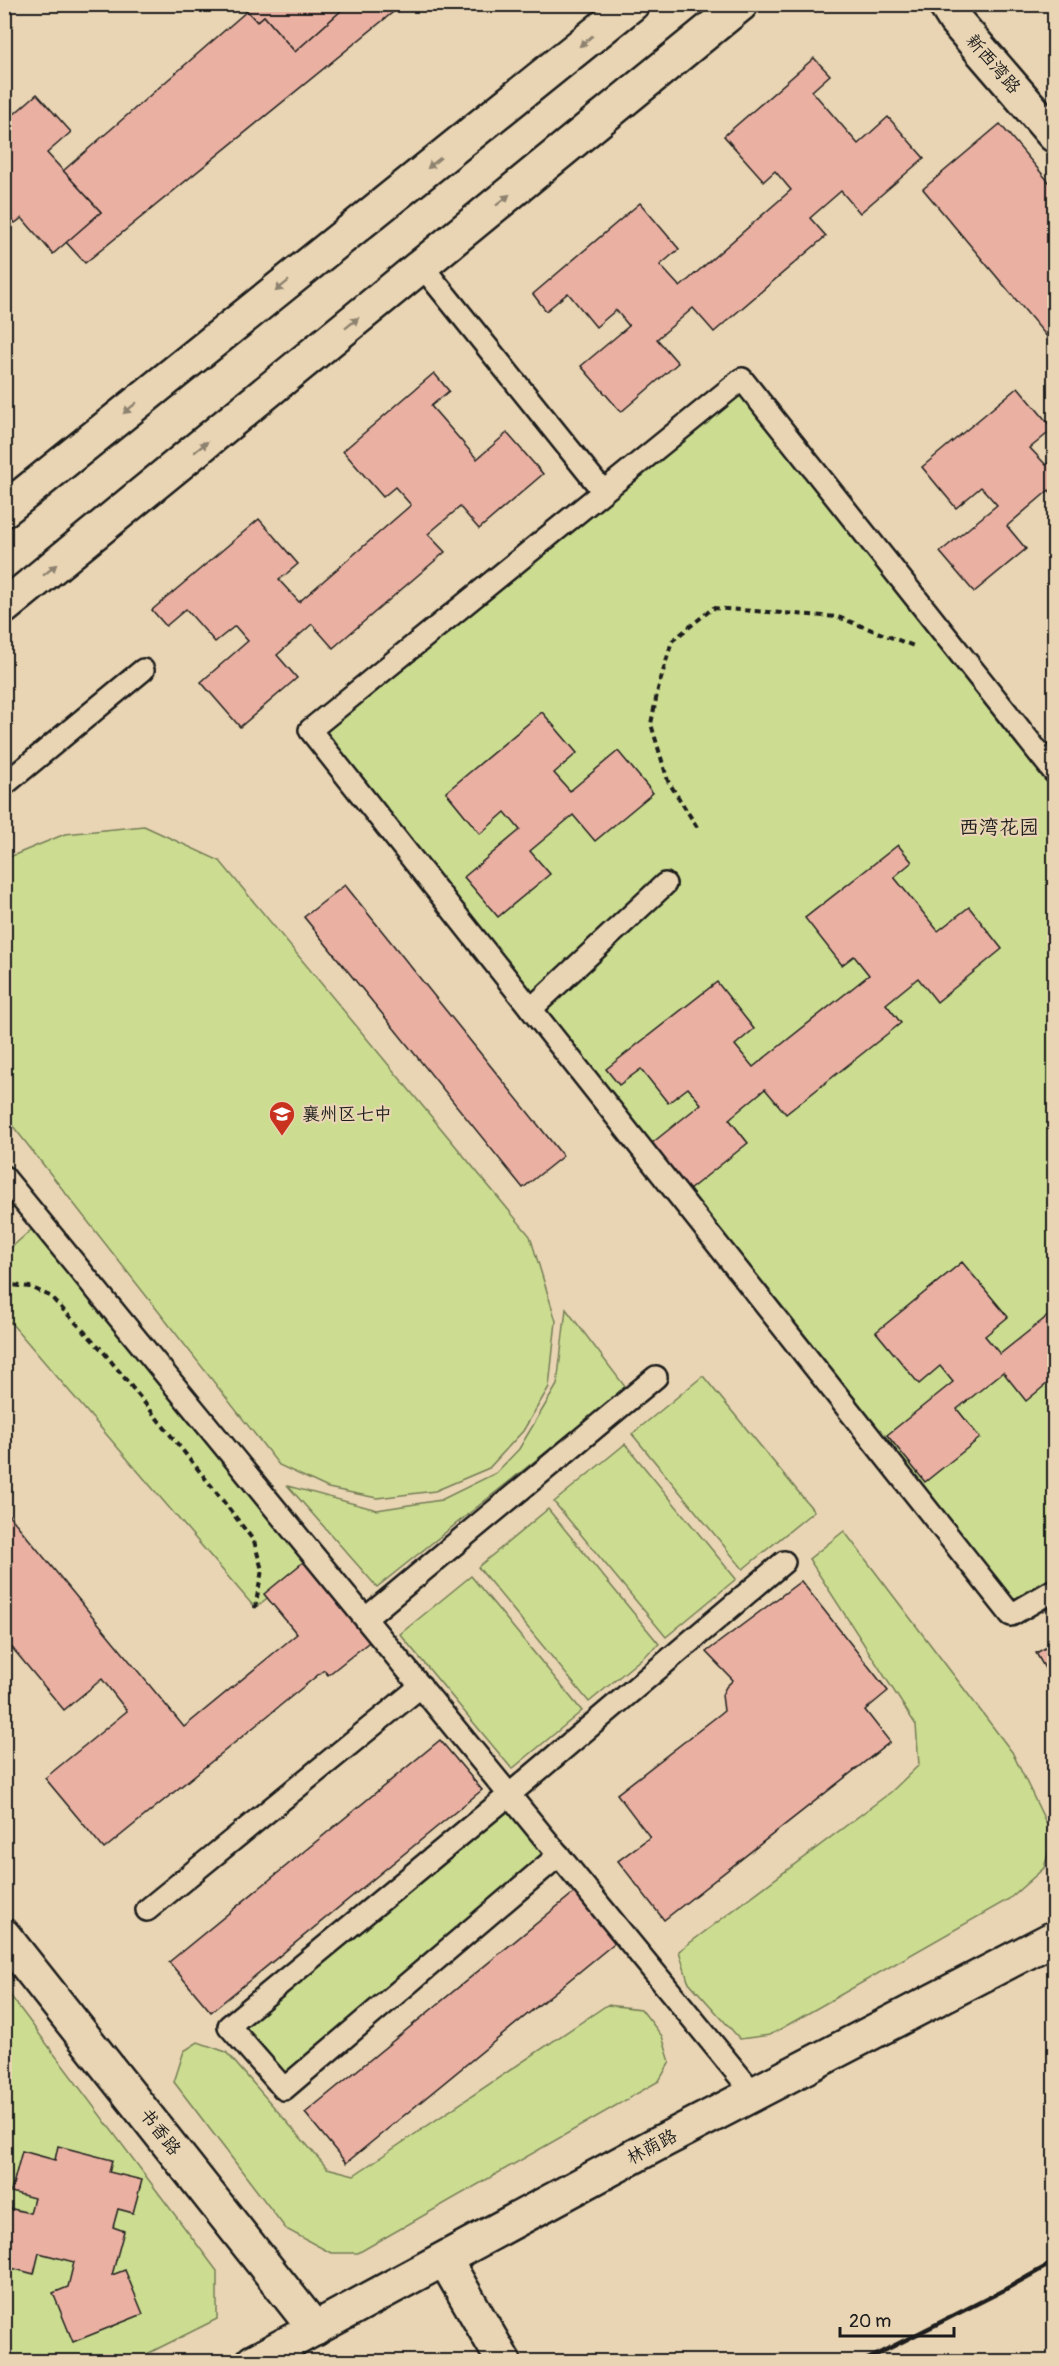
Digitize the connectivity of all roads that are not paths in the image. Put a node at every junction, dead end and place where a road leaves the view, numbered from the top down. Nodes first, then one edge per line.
1 (632, 4) edge
2 (741, 4) edge
3 (944, 10) edge
4 (1054, 135) edge
5 (422, 266) junction
6 (603, 491) junction
7 (4, 510) edge
8 (4, 607) edge
9 (143, 670) dead end
10 (1054, 772) edge
11 (4, 785) edge
12 (665, 884) dead end
13 (531, 1009) junction
14 (4, 1177) edge
15 (656, 1377) dead end
16 (784, 1562) dead end
17 (1054, 1590) edge
18 (366, 1618) junction
19 (421, 1686) junction
20 (509, 1795) junction
21 (559, 1855) junction
22 (147, 1910) dead end
23 (4, 1936) edge
24 (1054, 1938) edge
25 (754, 2094) junction
26 (445, 2260) junction
27 (315, 2329) junction
28 (253, 2361) edge
29 (504, 2361) edge

1 -> 7 main road
5 -> 2 main road
3 - 4 main road, 新西湾路
5 - 6 lane
8 -> 5 main road
6 - 10 lane
6 - 13 lane
9 - 11 lane
12 - 13 lane
13 - 17 lane
14 - 18 lane
15 - 18 lane
16 - 20 lane
18 - 19 lane
19 - 20 lane
19 - 22 lane
20 - 21 lane
20 - 21 lane
21 - 25 lane
23 - 27 main road, 书香路
24 - 25 main road, 林荫路
25 - 26 main road, 林荫路
26 - 27 main road, 林荫路
26 - 29 main road
27 - 28 main road, 林荫路

